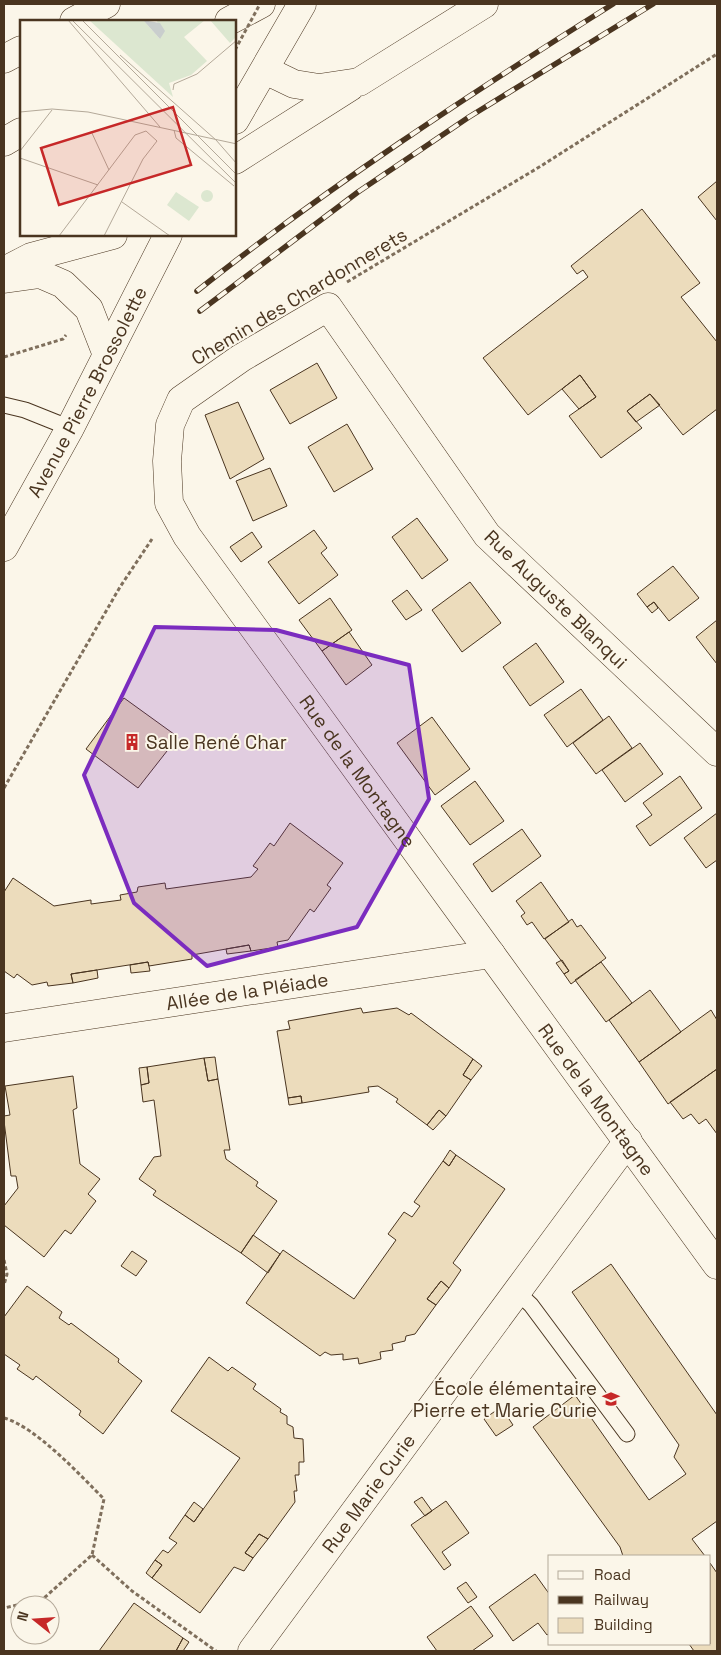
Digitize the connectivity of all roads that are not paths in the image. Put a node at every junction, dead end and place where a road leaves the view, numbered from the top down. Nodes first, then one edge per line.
1 (106, 4) edge
2 (261, 4) edge
3 (302, 4) edge
4 (484, 4) edge
5 (76, 20) edge
6 (230, 20) edge
7 (20, 51) edge
8 (4, 59) edge
9 (265, 70) junction
10 (359, 82) junction
11 (236, 118) edge
12 (20, 133) edge
13 (4, 142) edge
14 (236, 159) edge
15 (109, 236) edge
16 (167, 236) edge
17 (4, 270) edge
18 (4, 280) edge
19 (336, 296) joint
20 (107, 356) junction
21 (4, 404) edge
22 (70, 428) junction
23 (4, 547) edge
24 (717, 752) edge
25 (491, 954) junction
26 (4, 1028) edge
27 (628, 1141) junction
28 (717, 1265) edge
29 (517, 1292) junction
30 (627, 1434) dead end
31 (252, 1651) edge

1 - 5 main road
2 - 6 main road
3 - 9 main road
4 - 10 main road
7 - 8 main road
9 - 10 main road
9 - 11 main road
10 - 14 main road
12 - 13 main road
15 - 17 main road
16 - 20 main road, Avenue Pierre Brossolette
18 - 20 main road
19 - 24 main road, Rue Auguste Blanqui
19 - 25 main road, Rue de la Montagne
20 - 22 main road, Avenue Pierre Brossolette
21 - 22 lane
22 - 23 main road, Avenue Pierre Brossolette
25 - 26 main road, Allée de la Pléiade
25 - 27 main road, Rue de la Montagne
27 - 28 main road, Rue de la Montagne
27 - 29 main road, Rue Marie Curie
29 - 30 lane
29 - 31 main road, Rue Marie Curie

